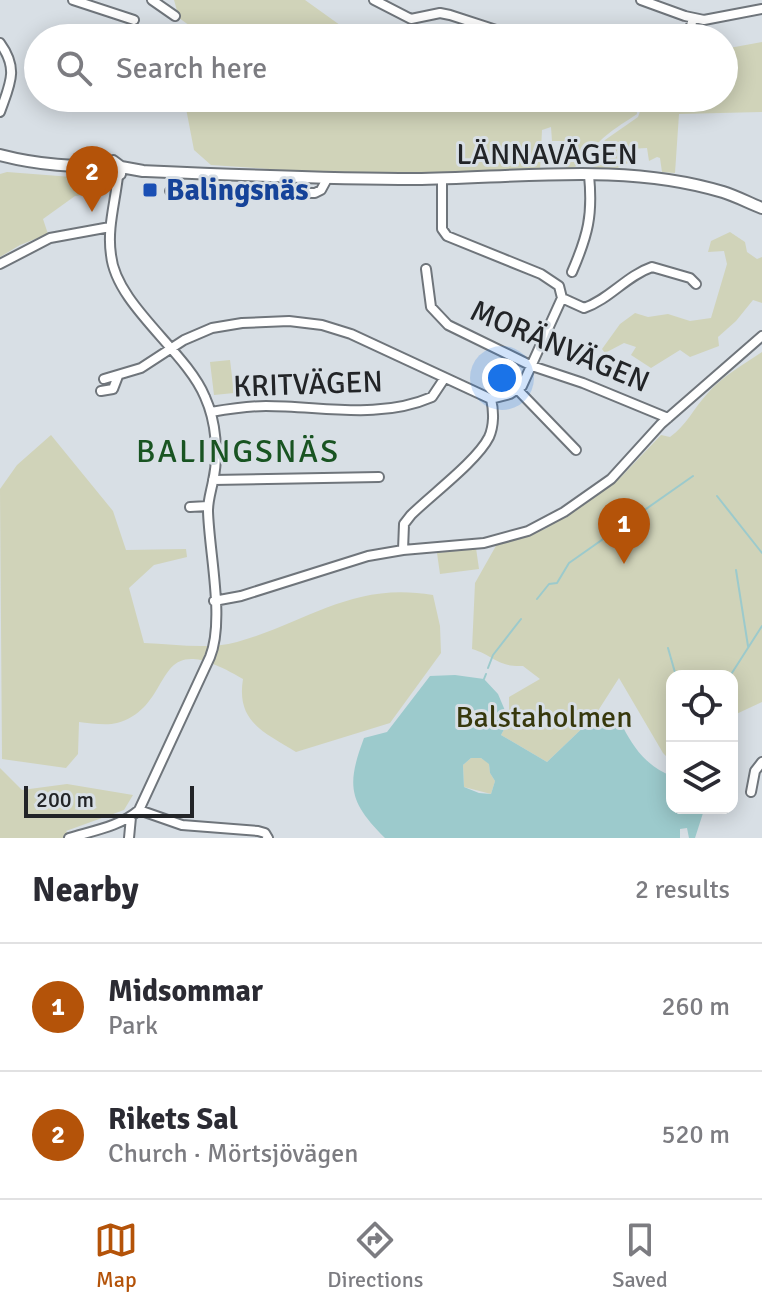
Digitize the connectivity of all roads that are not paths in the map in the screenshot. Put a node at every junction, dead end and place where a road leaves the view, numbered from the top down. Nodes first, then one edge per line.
1 (73, 0) edge
2 (152, 0) edge
3 (374, 0) edge
4 (641, 0) edge
5 (762, 9) edge
6 (175, 16) dead end
7 (693, 18) junction
8 (134, 20) dead end
9 (478, 24) edge
10 (692, 24) edge
11 (0, 43) edge
12 (0, 112) edge
13 (0, 155) edge
14 (0, 163) edge
15 (115, 174) junction
16 (589, 175) junction
17 (327, 179) junction
18 (442, 179) junction
19 (170, 191) dead end
20 (762, 208) edge
21 (110, 227) junction
22 (0, 264) edge
23 (426, 269) dead end
24 (572, 272) dead end
25 (696, 284) dead end
26 (562, 298) junction
27 (762, 336) edge
28 (171, 349) junction
29 (532, 366) junction
30 (118, 376) junction
31 (104, 379) dead end
32 (444, 379) junction
33 (101, 391) dead end
34 (519, 391) junction
35 (205, 397) junction
36 (491, 399) junction
37 (193, 401) dead end
38 (211, 412) junction
39 (668, 418) junction
40 (576, 450) dead end
41 (379, 477) dead end
42 (213, 480) junction
43 (208, 506) junction
44 (190, 507) dead end
45 (403, 550) junction
46 (214, 601) junction
47 (762, 762) edge
48 (751, 792) dead end
49 (139, 810) junction
50 (131, 817) junction
51 (69, 838) edge
52 (129, 838) edge
53 (268, 838) edge

1 - 8 street
2 - 6 street
3 - 9 street
4 - 7 street
5 - 7 street
7 - 10 street
11 - 12 street
13 - 15 main road, LÄNNAVÄGEN
14 - 15 main road, LÄNNAVÄGEN
15 - 17 main road, LÄNNAVÄGEN
15 - 21 street
16 - 18 main road, LÄNNAVÄGEN
16 - 20 main road, LÄNNAVÄGEN
16 - 24 street
17 - 18 main road, LÄNNAVÄGEN
17 - 19 street, LÄNNAVÄGEN
18 - 26 street
21 - 22 street
21 - 28 street
23 - 29 street, MORÄNVÄGEN
25 - 26 street
26 - 29 street
27 - 39 street
28 - 30 street
28 - 32 street
28 - 35 street
29 - 34 street
29 - 39 street, MORÄNVÄGEN
30 - 31 street
30 - 33 street
32 - 36 street
32 - 38 street, KRITVÄGEN
34 - 36 street
34 - 40 street
35 - 37 street
35 - 38 street
36 - 45 street
38 - 42 street
39 - 45 street
41 - 42 street
42 - 43 street
43 - 44 street
43 - 46 street
45 - 46 street
46 - 49 street
47 - 48 street
49 - 50 street
49 - 53 street
50 - 51 street
50 - 52 street

